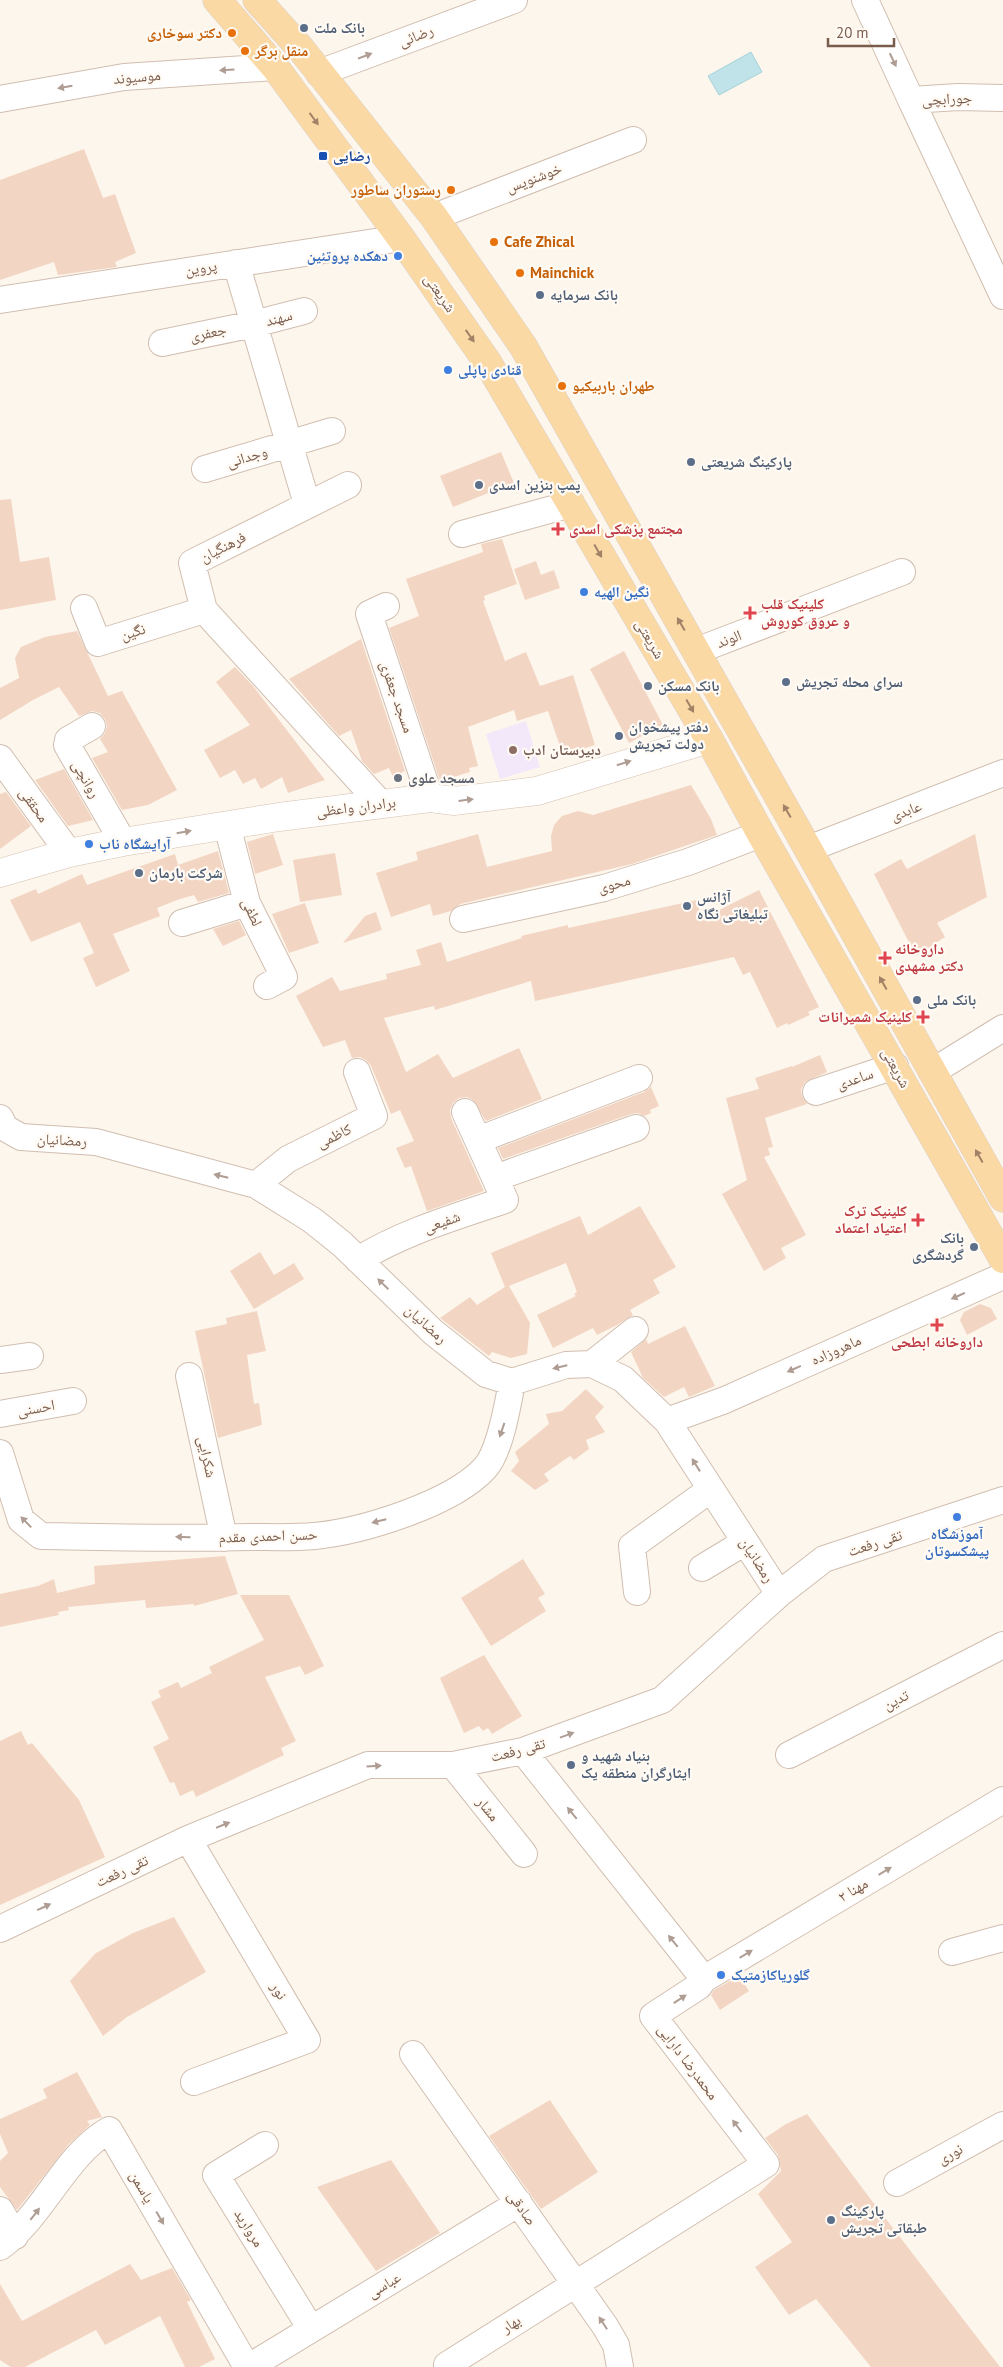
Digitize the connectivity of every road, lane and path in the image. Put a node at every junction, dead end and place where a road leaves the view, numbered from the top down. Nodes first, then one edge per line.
1 (216, 0) edge
2 (257, 0) edge
3 (514, 0) edge
4 (865, 0) edge
5 (301, 49) junction
6 (276, 67) junction
7 (319, 73) junction
8 (292, 90) junction
9 (1003, 98) edge
10 (0, 99) edge
11 (911, 100) junction
12 (633, 140) dead end
13 (434, 216) junction
14 (401, 238) junction
15 (236, 262) junction
16 (1003, 296) edge
17 (0, 300) edge
18 (304, 311) dead end
19 (254, 324) junction
20 (162, 343) dead end
21 (332, 431) dead end
22 (289, 444) junction
23 (205, 469) dead end
24 (348, 485) dead end
25 (307, 504) junction
26 (571, 504) junction
27 (462, 534) dead end
28 (902, 572) dead end
29 (386, 606) dead end
30 (84, 608) dead end
31 (204, 610) junction
32 (696, 652) junction
33 (92, 726) dead end
34 (709, 739) junction
35 (0, 758) edge
36 (1003, 773) edge
37 (430, 798) junction
38 (381, 804) junction
39 (227, 824) junction
40 (761, 834) junction
41 (122, 842) junction
42 (808, 849) junction
43 (69, 853) junction
44 (0, 873) edge
45 (246, 903) junction
46 (463, 919) dead end
47 (182, 923) dead end
48 (267, 986) dead end
49 (1003, 1028) edge
50 (895, 1066) junction
51 (356, 1072) dead end
52 (932, 1072) junction
53 (639, 1078) dead end
54 (816, 1092) dead end
55 (465, 1112) dead end
56 (0, 1118) edge
57 (636, 1128) dead end
58 (478, 1140) junction
59 (495, 1178) junction
60 (256, 1185) junction
61 (1003, 1198) edge
62 (1003, 1258) edge
63 (358, 1260) junction
64 (1003, 1276) edge
65 (635, 1330) dead end
66 (30, 1356) dead end
67 (0, 1360) edge
68 (592, 1364) junction
69 (189, 1376) dead end
70 (512, 1382) junction
71 (73, 1401) dead end
72 (0, 1414) edge
73 (668, 1420) junction
74 (0, 1453) edge
75 (711, 1489) junction
76 (1003, 1500) edge
77 (224, 1538) junction
78 (745, 1542) junction
79 (702, 1568) dead end
80 (637, 1592) dead end
81 (779, 1594) junction
82 (1003, 1645) edge
83 (523, 1751) junction
84 (789, 1755) dead end
85 (453, 1765) junction
86 (1003, 1800) edge
87 (188, 1839) junction
88 (524, 1854) dead end
89 (0, 1929) edge
90 (1003, 1938) edge
91 (952, 1952) dead end
92 (704, 1979) junction
93 (413, 2054) dead end
94 (194, 2082) dead end
95 (1003, 2125) edge
96 (265, 2145) dead end
97 (897, 2184) dead end
98 (519, 2203) junction
99 (0, 2210) edge
100 (8, 2242) edge
101 (576, 2284) junction
102 (311, 2329) junction
103 (446, 2365) dead end
104 (248, 2367) edge
105 (620, 2367) edge

1 - 6 main road, شریعتی
2 - 5 main road, شریعتی
7 -> 3 street, رضائی
4 -> 11 street, جورابچی
5 - 6 main road
5 - 7 main road, شریعتی
6 - 8 main road, شریعتی
6 -> 10 street, موسیوند
7 - 8 main road
7 - 13 main road, شریعتی
8 -> 14 main road, شریعتی
9 - 11 street, جورابچی
11 - 16 street
12 - 13 street, خوشنویس
32 -> 13 main road, شریعتی
14 - 15 street, پروین
14 -> 26 main road, شریعتی
15 - 17 street, پروین
15 - 19 street
18 - 19 street, سهند
19 - 20 street, جعفری
19 - 22 street
21 - 22 street, وجدانی
22 - 23 street, وجدانی
22 - 25 street
24 - 25 street
25 - 31 street, فرهنگیان
26 - 27 street
26 -> 34 main road, شریعتی
28 - 32 street, الوند
29 - 37 street, مسجد جعفری
30 - 31 street, نگین
31 - 38 street, فرهنگیان
42 -> 32 main road, شریعتی
33 - 41 street, روانچی
37 -> 34 main road, برادران واعظی
34 - 40 main road, شریعتی
35 - 43 street, محققی
36 - 42 street, عابدی
37 - 38 main road, برادران واعظی
38 - 39 main road, برادران واعظی
41 -> 39 main road, برادران واعظی
39 - 45 street, لطفی
40 - 46 street, محوی
40 - 50 main road, شریعتی
41 - 43 main road, برادران واعظی
52 -> 42 main road, شریعتی
43 - 44 main road, برادران واعظی
45 - 47 street
45 - 48 street, لطفی
49 - 52 street
50 - 54 street, ساعدی
50 - 62 main road, شریعتی
51 - 60 street, کاظمی
61 -> 52 main road, شریعتی
53 - 58 street
55 - 58 street, شفیعی
60 -> 56 street, رمضانیان
57 - 59 street
58 - 59 street, شفیعی
59 - 63 street, شفیعی
60 - 63 street, رمضانیان
70 -> 63 street, رمضانیان
64 -> 73 street, ماهروزاده
65 - 68 street
66 - 67 street
68 -> 70 street, رمضانیان
68 - 73 street, رمضانیان
69 - 77 street, شکرایی
70 -> 77 street, حسن احمدی مقدم
71 - 72 street, احسنی
75 -> 73 street, رمضانیان
77 -> 74 street, حسن احمدی مقدم
75 - 78 street, رمضانیان
75 - 80 street
76 - 81 street, تقی رفعت
78 - 79 street
78 - 81 street, رمضانیان
83 -> 81 street, تقی رفعت
82 - 84 street, تدین
83 - 85 street, تقی رفعت
92 -> 83 street
87 -> 85 street, تقی رفعت
85 - 88 street, مشار
92 -> 86 street, مهنا ۲
89 -> 87 street, تقی رفعت
87 - 94 street, نور
90 - 91 street
101 -> 92 street, محمدرضا دارایی
93 - 98 street, صادقی
95 - 97 street, نوری
96 - 102 street, مروارید
98 - 101 street, صادقی
98 - 102 street, عباسی
99 - 100 street, یاسمن
100 -> 104 street, یاسمن
101 - 103 street, بهار
105 -> 101 street, صادقی
102 - 104 street, عباسی

